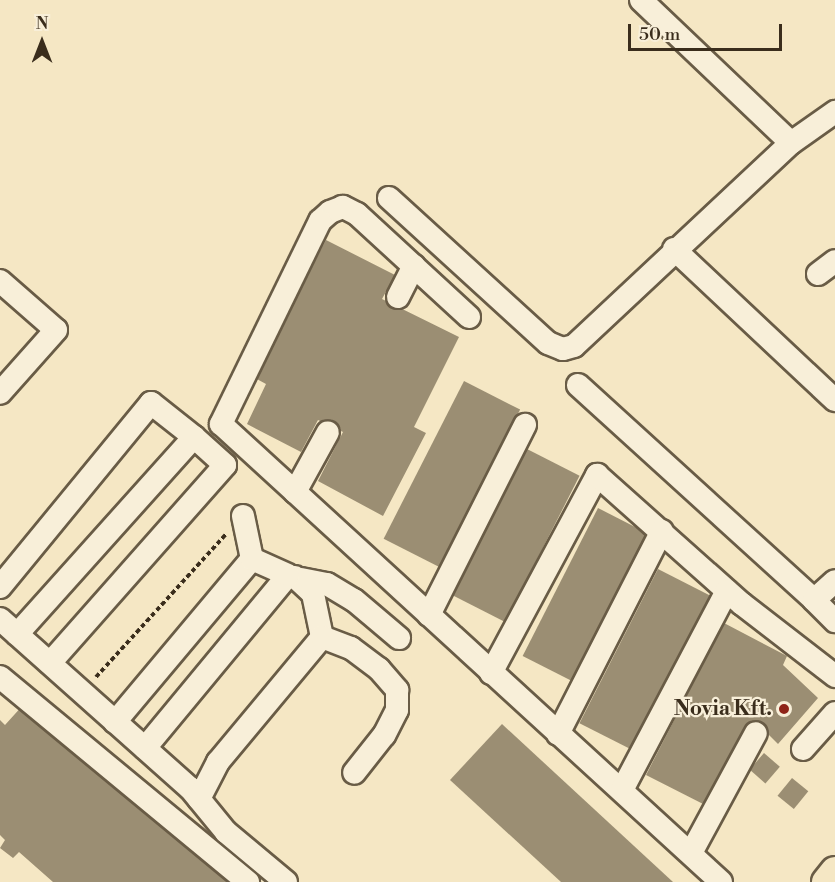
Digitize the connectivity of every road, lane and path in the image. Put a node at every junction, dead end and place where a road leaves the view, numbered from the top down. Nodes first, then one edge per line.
1 (640, 0) edge
2 (835, 112) edge
3 (791, 143) junction
4 (389, 198) dead end
5 (674, 249) junction
6 (414, 266) junction
7 (0, 281) edge
8 (398, 297) dead end
9 (469, 317) dead end
10 (578, 385) dead end
11 (0, 393) edge
12 (835, 400) edge
13 (525, 425) dead end
14 (328, 432) dead end
15 (194, 437) junction
16 (295, 492) junction
17 (243, 516) joint
18 (662, 531) junction
19 (252, 559) junction
20 (295, 577) junction
21 (835, 581) edge
22 (0, 587) edge
23 (727, 591) junction
24 (814, 600) junction
25 (429, 615) junction
26 (0, 619) edge
27 (835, 621) edge
28 (17, 634) junction
29 (322, 637) junction
30 (399, 638) dead end
31 (50, 663) junction
32 (491, 673) junction
33 (835, 676) edge
34 (0, 677) edge
35 (82, 692) junction
36 (835, 713) edge
37 (115, 722) junction
38 (756, 733) dead end
39 (558, 734) junction
40 (144, 748) junction
41 (803, 749) dead end
42 (354, 772) dead end
43 (622, 790) junction
44 (199, 799) junction
45 (692, 853) junction
46 (835, 871) edge
47 (248, 882) edge
48 (286, 882) edge
49 (721, 882) edge
50 (826, 882) edge

1 - 3 street
2 - 3 street
3 - 5 street
4 - 5 street
5 - 12 street
6 - 8 street
6 - 9 street
6 - 16 street
7 - 11 street
10 - 24 street
13 - 25 street
14 - 16 street
15 - 22 street
15 - 28 street
15 - 31 street
16 - 25 street
17 - 19 street
17 - 35 path
18 - 23 street
18 - 32 street
18 - 39 street
19 - 20 street
19 - 37 street
20 - 29 street
20 - 30 street
20 - 40 street
21 - 24 street
23 - 33 street
23 - 43 street
24 - 27 street
25 - 32 street
26 - 28 street
28 - 31 street
29 - 42 street
29 - 44 street
31 - 35 street
32 - 39 street
34 - 47 street
35 - 37 street
36 - 41 street
37 - 40 street
38 - 45 street
39 - 43 street
40 - 44 street
43 - 45 street
44 - 48 street
45 - 49 street
46 - 50 main road

